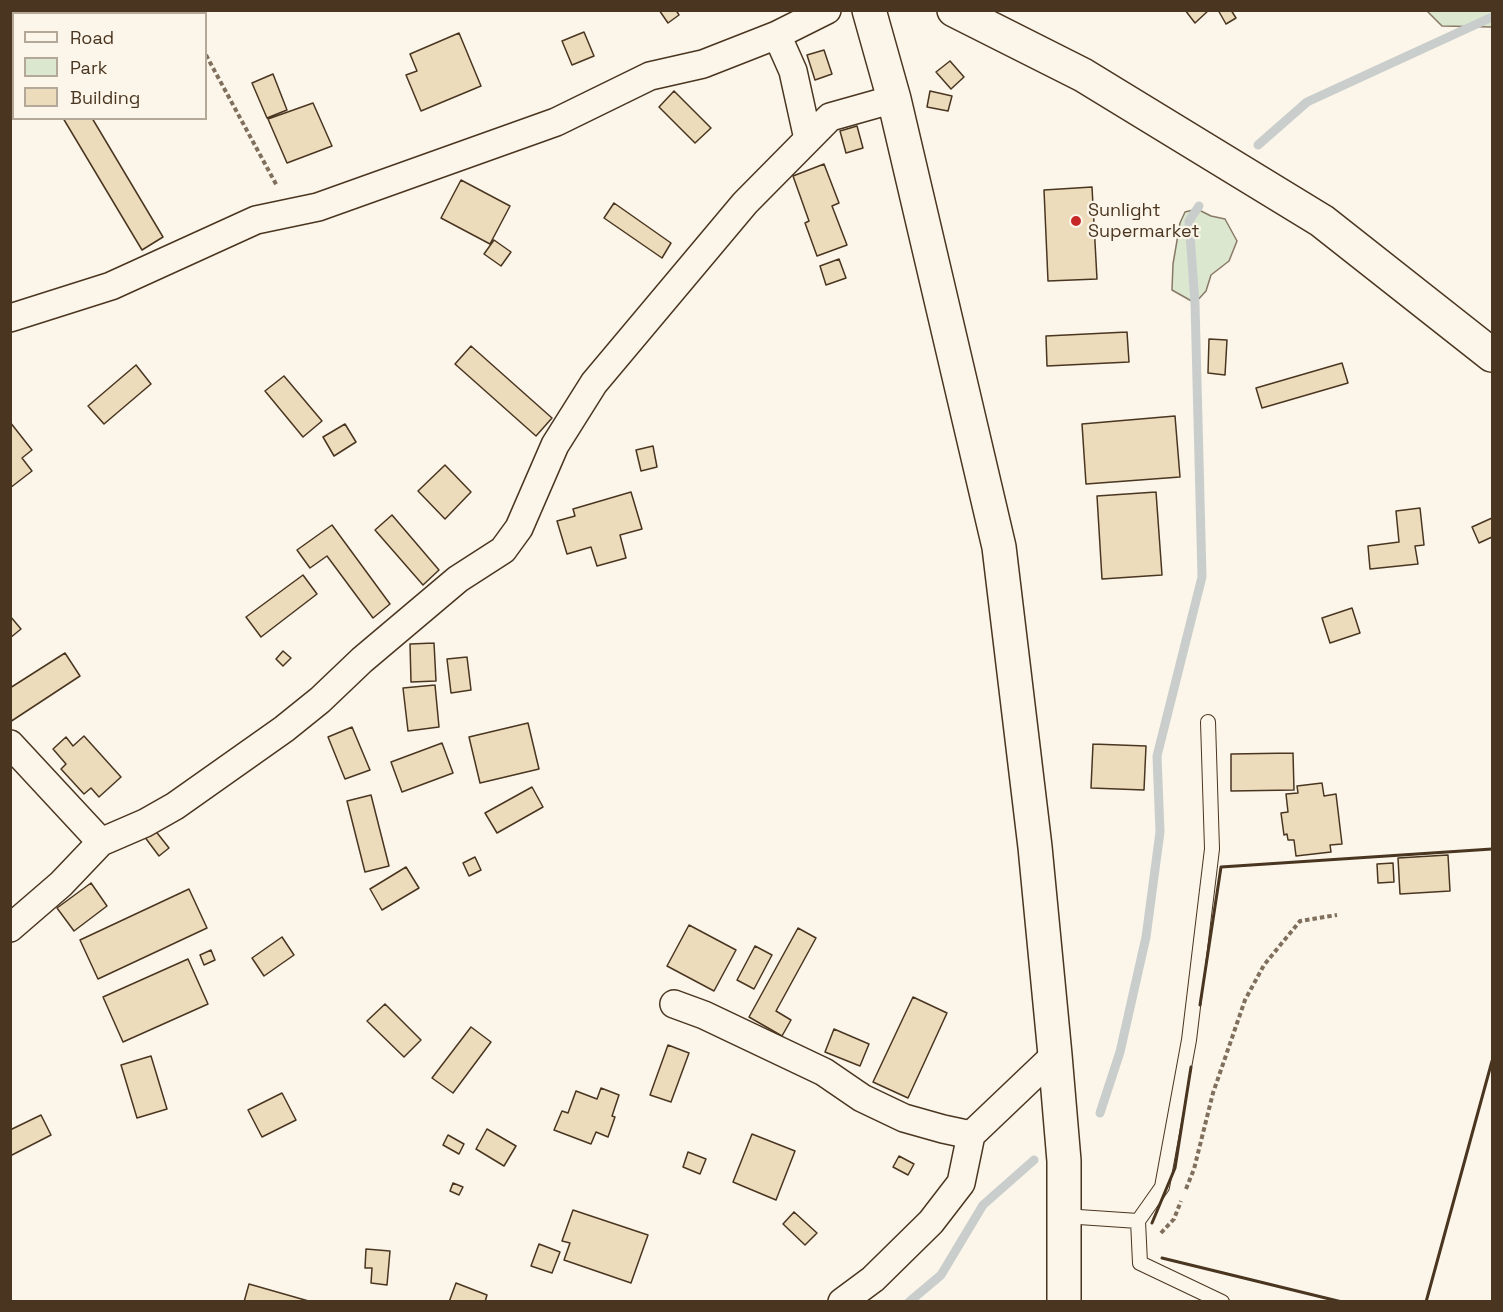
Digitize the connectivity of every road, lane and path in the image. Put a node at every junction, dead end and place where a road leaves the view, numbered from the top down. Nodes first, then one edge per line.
1 (869, 10) edge
2 (954, 10) edge
3 (821, 12) edge
4 (777, 35) junction
5 (207, 57) edge
6 (894, 99) junction
7 (807, 139) junction
8 (292, 212) junction
9 (10, 318) edge
10 (1492, 354) edge
11 (1208, 722) dead end
12 (10, 744) edge
13 (101, 842) junction
14 (1336, 915) dead end
15 (10, 928) edge
16 (674, 1004) dead end
17 (1055, 1055) junction
18 (971, 1135) junction
19 (1064, 1216) junction
20 (1138, 1221) junction
21 (1139, 1242) junction
22 (842, 1302) edge
23 (1064, 1302) edge
24 (1222, 1302) edge

1 - 6 main road
2 - 10 main road
3 - 4 street
4 - 7 street
4 - 8 street
5 - 8 path
6 - 7 street
6 - 17 main road
7 - 13 street
8 - 9 street
11 - 20 lane
12 - 13 street
13 - 15 street
14 - 21 path
16 - 18 street
17 - 18 street
17 - 19 main road
18 - 22 street
19 - 20 lane
19 - 23 main road
20 - 21 lane
21 - 24 lane

